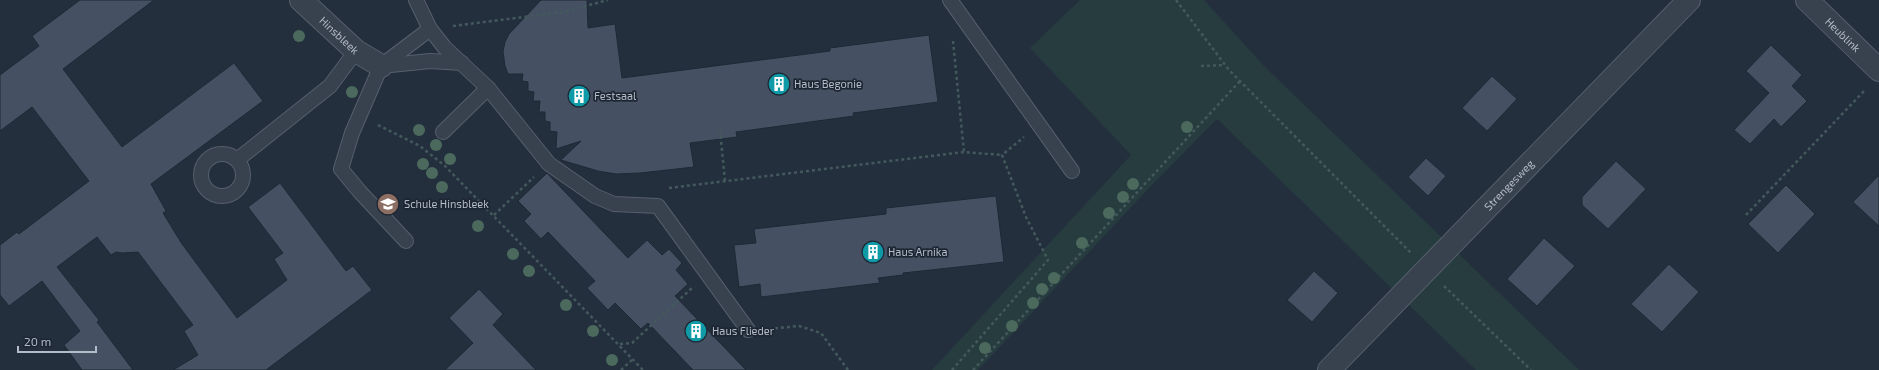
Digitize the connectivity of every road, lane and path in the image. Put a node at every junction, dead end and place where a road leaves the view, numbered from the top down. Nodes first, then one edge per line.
1 (301, 0) edge
2 (416, 0) edge
3 (608, 0) edge
4 (950, 0) edge
5 (1176, 0) edge
6 (1689, 0) edge
7 (1807, 0) edge
8 (430, 30) junction
9 (952, 36) dead end
10 (356, 51) junction
11 (462, 63) junction
12 (1226, 65) junction
13 (381, 66) junction
14 (1201, 66) dead end
15 (1874, 79) edge
16 (1240, 81) junction
17 (488, 88) junction
18 (359, 117) junction
19 (1040, 125) junction
20 (720, 130) dead end
21 (444, 132) dead end
22 (964, 152) junction
23 (1002, 154) junction
24 (237, 160) dead end
25 (549, 164) junction
26 (1072, 171) dead end
27 (725, 181) junction
28 (658, 206) junction
29 (494, 215) junction
30 (1746, 215) dead end
31 (406, 241) dead end
32 (1427, 270) junction
33 (707, 274) junction
34 (748, 330) joint
35 (619, 344) junction
36 (633, 359) junction
37 (621, 370) edge
38 (643, 370) edge
39 (848, 370) edge
40 (952, 370) edge
41 (973, 370) edge
42 (1329, 370) edge
43 (1531, 370) edge

1 - 10 street, Hinsbleek
2 - 8 lane
3 - 8 path
4 - 19 lane
5 - 12 path
6 - 32 street, Strengesweg
7 - 15 street, Heublink
8 - 11 lane
8 - 13 lane
9 - 22 path
10 - 13 street, Hinsbleek
10 - 24 lane
11 - 13 lane
11 - 17 lane
12 - 14 path
12 - 16 path
13 - 18 lane
15 - 30 path
16 - 32 path
16 - 41 path
17 - 21 lane
17 - 25 lane
18 - 29 path
18 - 31 lane
19 - 23 path
19 - 26 lane
20 - 27 path
22 - 23 path
22 - 27 path
23 - 40 path
25 - 28 lane
25 - 29 path
27 - 28 path
28 - 33 lane
29 - 35 path
32 - 42 street, Strengesweg
32 - 43 path
33 - 34 lane
33 - 35 path
34 - 39 path
35 - 36 path
36 - 37 path
36 - 38 path

